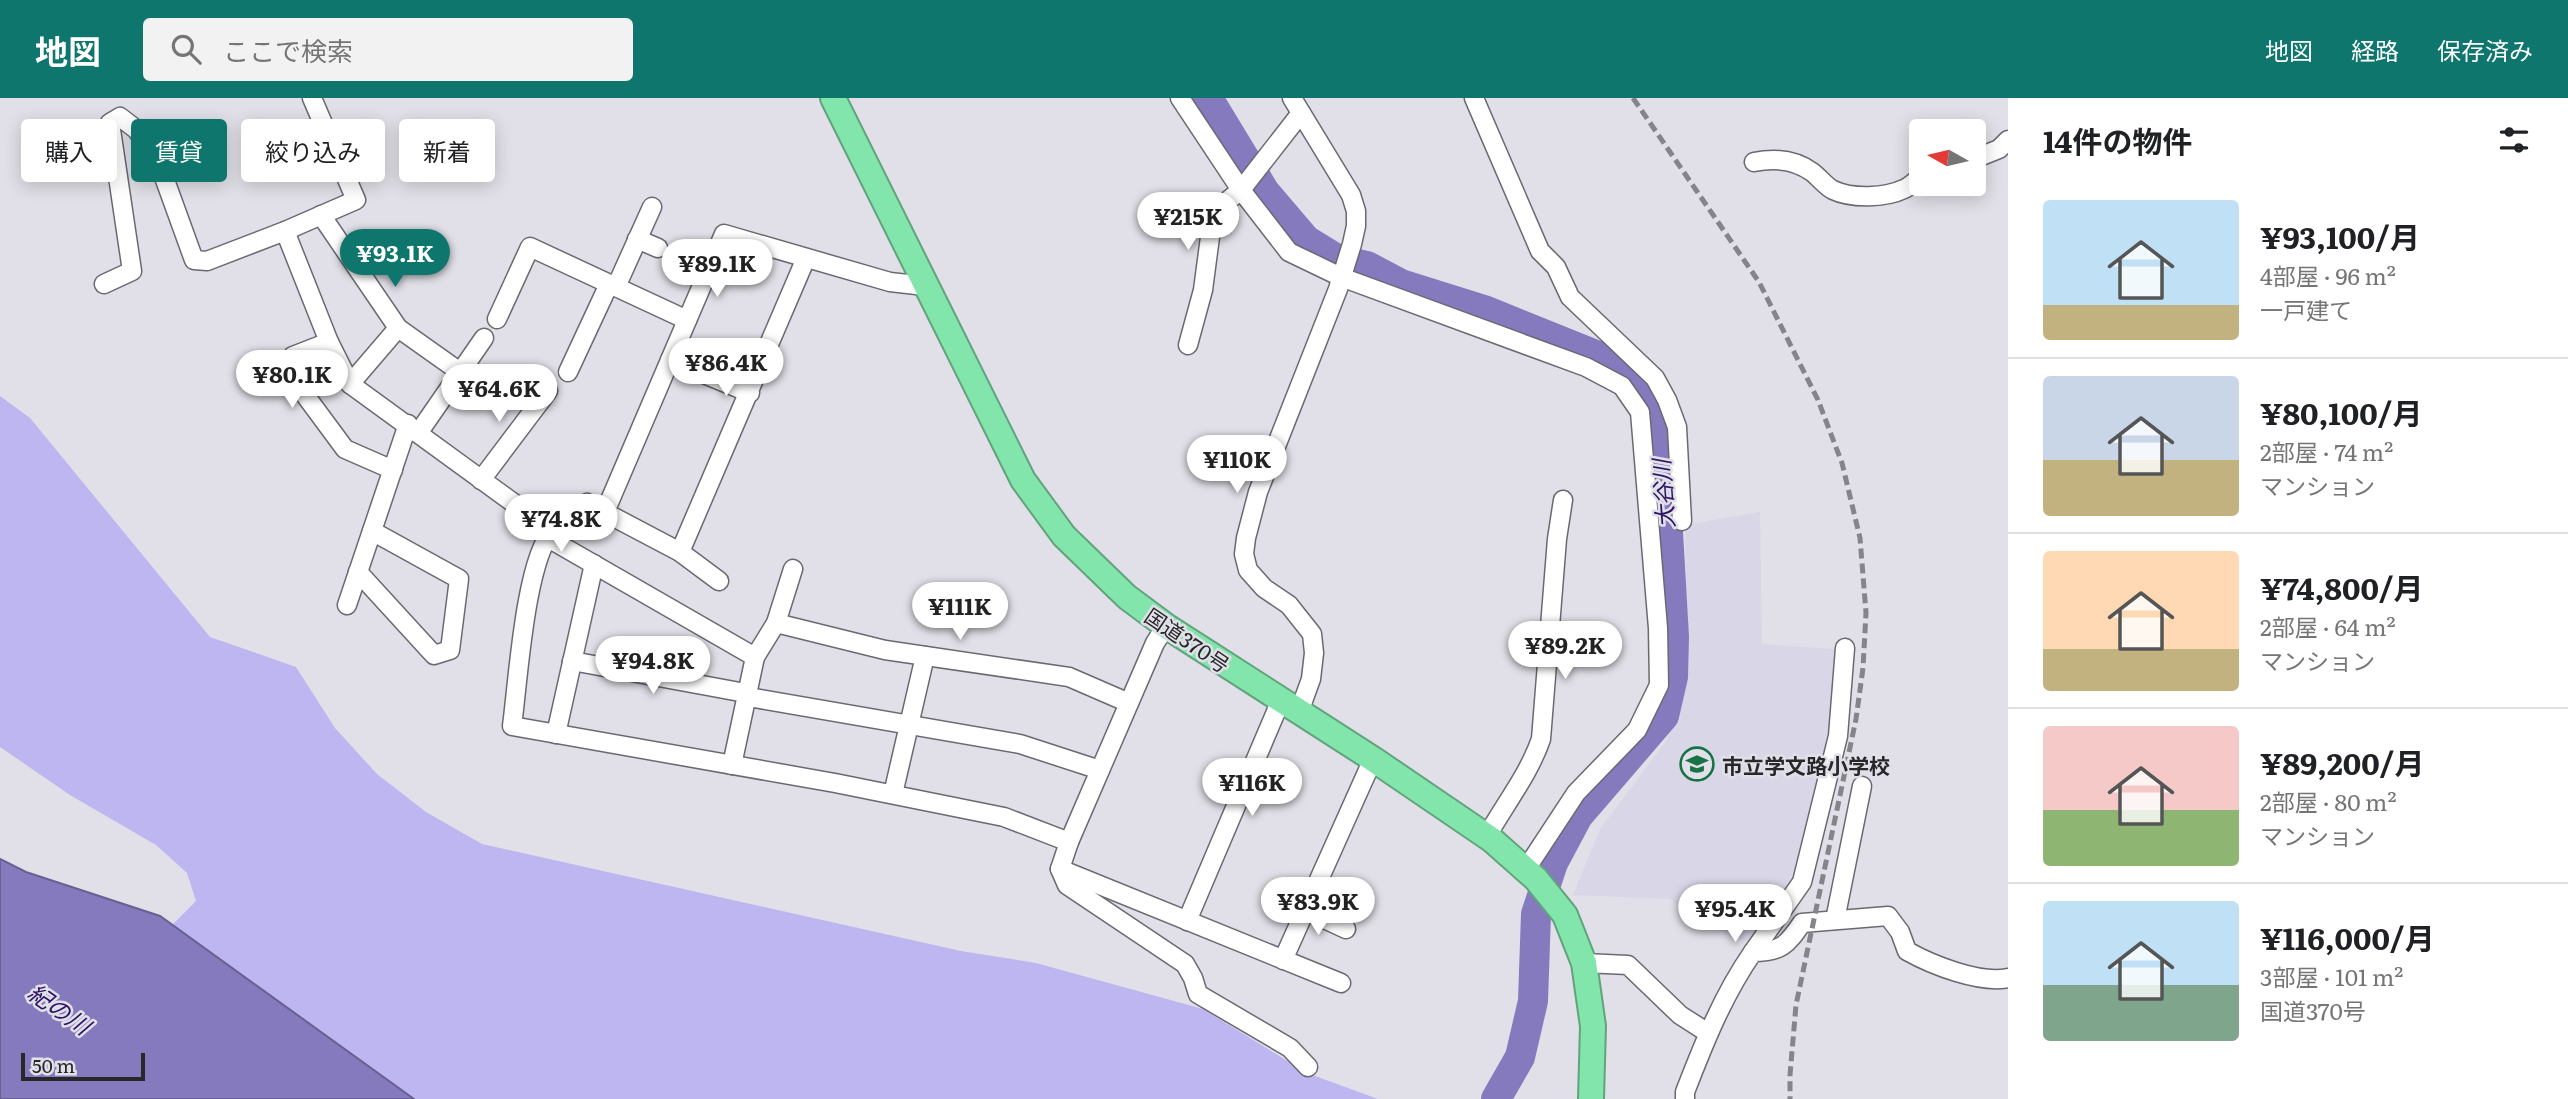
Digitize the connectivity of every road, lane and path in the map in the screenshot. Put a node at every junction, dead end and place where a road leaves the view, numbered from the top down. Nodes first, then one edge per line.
1 (312, 98) edge
2 (833, 98) edge
3 (1180, 98) edge
4 (1474, 98) edge
5 (1297, 106) edge
6 (2008, 140) edge
7 (1986, 154) edge
8 (1754, 162) dead end
9 (1909, 186) edge
10 (1241, 190) junction
11 (652, 207) dead end
12 (321, 215) junction
13 (285, 231) junction
14 (637, 239) junction
15 (658, 248) dead end
16 (806, 258) junction
17 (1341, 277) junction
18 (104, 284) dead end
19 (612, 285) junction
20 (925, 286) junction
21 (497, 319) dead end
22 (687, 320) junction
23 (398, 328) junction
24 (484, 338) dead end
25 (329, 342) junction
26 (1188, 345) dead end
27 (670, 360) junction
28 (460, 372) junction
29 (568, 372) dead end
30 (350, 384) junction
31 (548, 391) dead end
32 (750, 393) junction
33 (414, 428) junction
34 (393, 470) junction
35 (481, 480) junction
36 (1563, 500) dead end
37 (605, 512) junction
38 (1682, 522) dead end
39 (372, 531) junction
40 (550, 534) junction
41 (680, 552) junction
42 (593, 564) junction
43 (793, 569) dead end
44 (358, 572) junction
45 (719, 581) dead end
46 (346, 605) dead end
47 (776, 623) junction
48 (1166, 626) junction
49 (1845, 648) dead end
50 (925, 656) junction
51 (755, 657) junction
52 (572, 662) junction
53 (747, 695) junction
54 (1129, 703) junction
55 (1290, 706) junction
56 (909, 726) junction
57 (556, 734) junction
58 (1373, 759) junction
59 (732, 765) junction
60 (1100, 770) junction
61 (1862, 786) dead end
62 (893, 794) junction
63 (1487, 836) junction
64 (1069, 842) junction
65 (1060, 869) junction
66 (1531, 874) junction
67 (1305, 910) junction
68 (1187, 920) junction
69 (1835, 920) junction
70 (1346, 929) dead end
71 (1753, 952) junction
72 (1283, 960) junction
73 (1584, 963) junction
74 (2008, 978) edge
75 (1340, 983) dead end
76 (1708, 1033) junction
77 (1308, 1067) dead end
78 (1591, 1099) edge
79 (1685, 1099) edge

1 - 12 street
2 - 20 highway, 国道370号
3 - 10 street
4 - 38 street
5 - 10 street
5 - 17 street
6 - 7 street
8 - 9 street
10 - 17 street
10 - 26 street
11 - 14 street
12 - 13 street
12 - 23 street
13 - 18 street
13 - 25 street
14 - 15 street
14 - 19 street
16 - 20 street
16 - 22 street
16 - 32 street
17 - 55 street
17 - 66 street
19 - 21 street
19 - 22 street
19 - 29 street
20 - 48 highway, 国道370号
22 - 27 street
23 - 28 street
23 - 30 street
24 - 28 street
25 - 30 street
25 - 34 street
27 - 32 street
27 - 37 street
28 - 33 street
30 - 33 street
31 - 35 street
32 - 41 street
33 - 34 street
33 - 35 street
34 - 39 street
35 - 40 street
36 - 63 street
37 - 40 street
37 - 41 street
39 - 44 street
39 - 44 street
40 - 42 street
40 - 57 street
41 - 45 street
42 - 51 street
42 - 52 street
43 - 47 street
44 - 46 street
47 - 50 street
47 - 51 street
48 - 54 street
48 - 55 highway, 国道370号
49 - 71 street
50 - 54 street
50 - 56 street
51 - 53 street
52 - 53 street
52 - 57 street
53 - 56 street
53 - 59 street
54 - 60 street
55 - 58 highway, 国道370号
55 - 68 street
56 - 60 street
56 - 62 street
57 - 59 street
58 - 63 highway, 国道370号
58 - 67 street
59 - 62 street
60 - 64 street
61 - 69 street
62 - 64 street
63 - 66 highway, 国道370号
64 - 65 street
65 - 68 street
65 - 77 street
66 - 73 highway, 国道370号
67 - 70 street
67 - 72 street
68 - 72 street
69 - 71 street
69 - 74 street
71 - 76 street
72 - 75 street
73 - 76 street
73 - 78 highway, 国道370号
76 - 79 street

